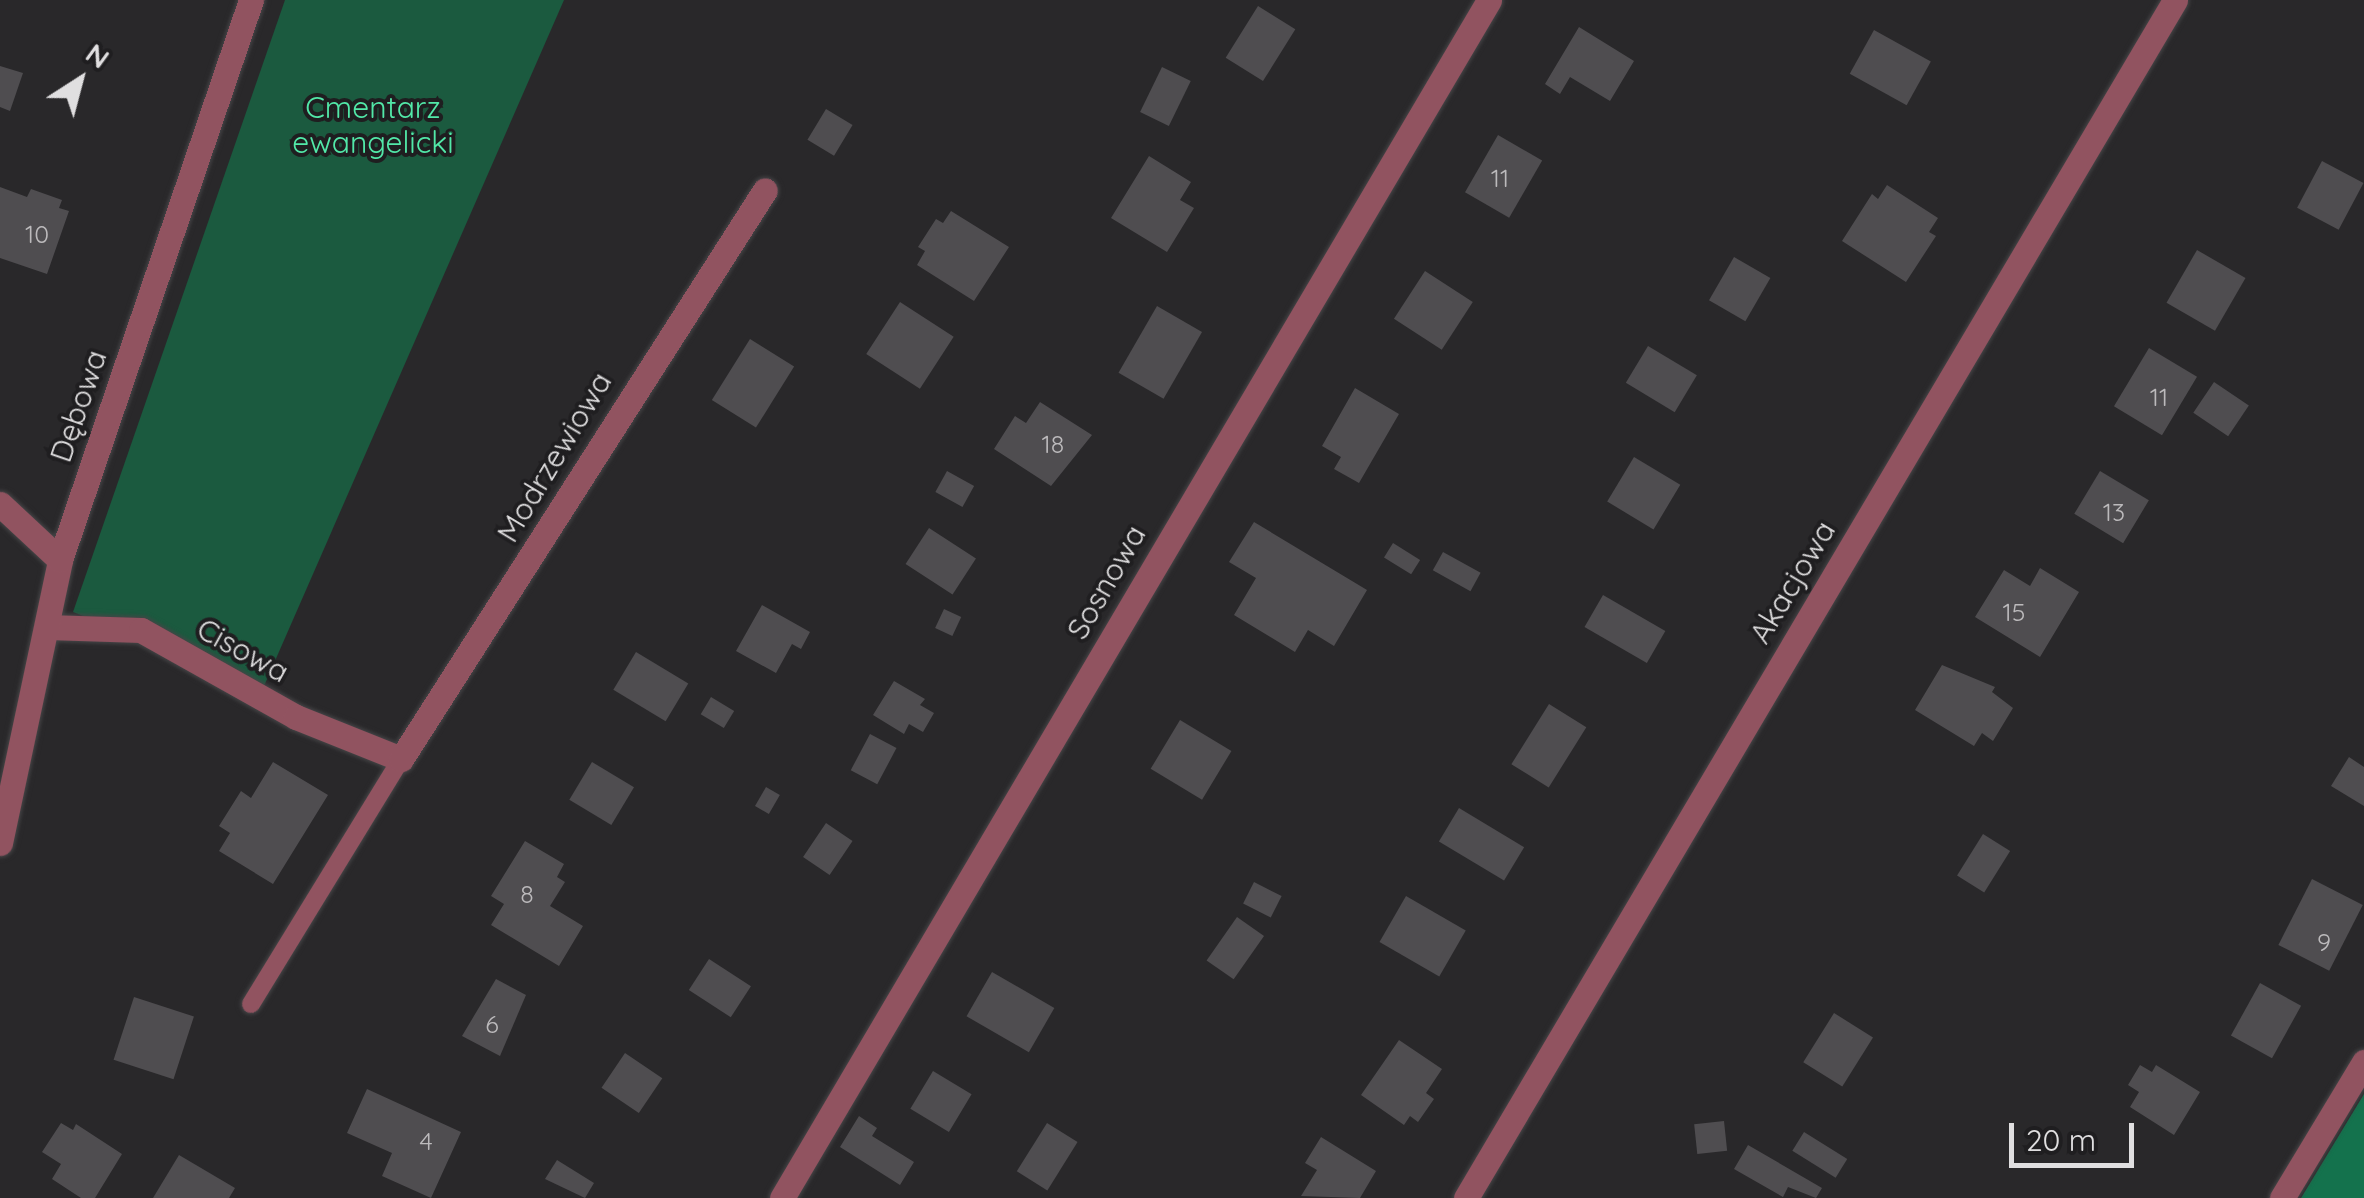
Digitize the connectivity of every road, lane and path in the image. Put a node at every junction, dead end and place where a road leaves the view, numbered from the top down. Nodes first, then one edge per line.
1 (251, 0) edge
2 (1489, 0) edge
3 (2175, 0) edge
4 (765, 190) dead end
5 (0, 504) edge
6 (60, 560) junction
7 (46, 626) junction
8 (401, 759) junction
9 (0, 843) edge
10 (251, 1004) dead end
11 (2364, 1062) edge
12 (782, 1198) edge
13 (1466, 1198) edge
14 (2282, 1198) edge

1 - 6 street, Dębowa
2 - 12 street, Sosnowa
3 - 13 street, Akacjowa
4 - 8 street, Modrzewiowa
5 - 6 street
6 - 7 street, Dębowa
7 - 8 street, Cisowa
7 - 9 street, Dębowa
8 - 10 lane
11 - 14 street

